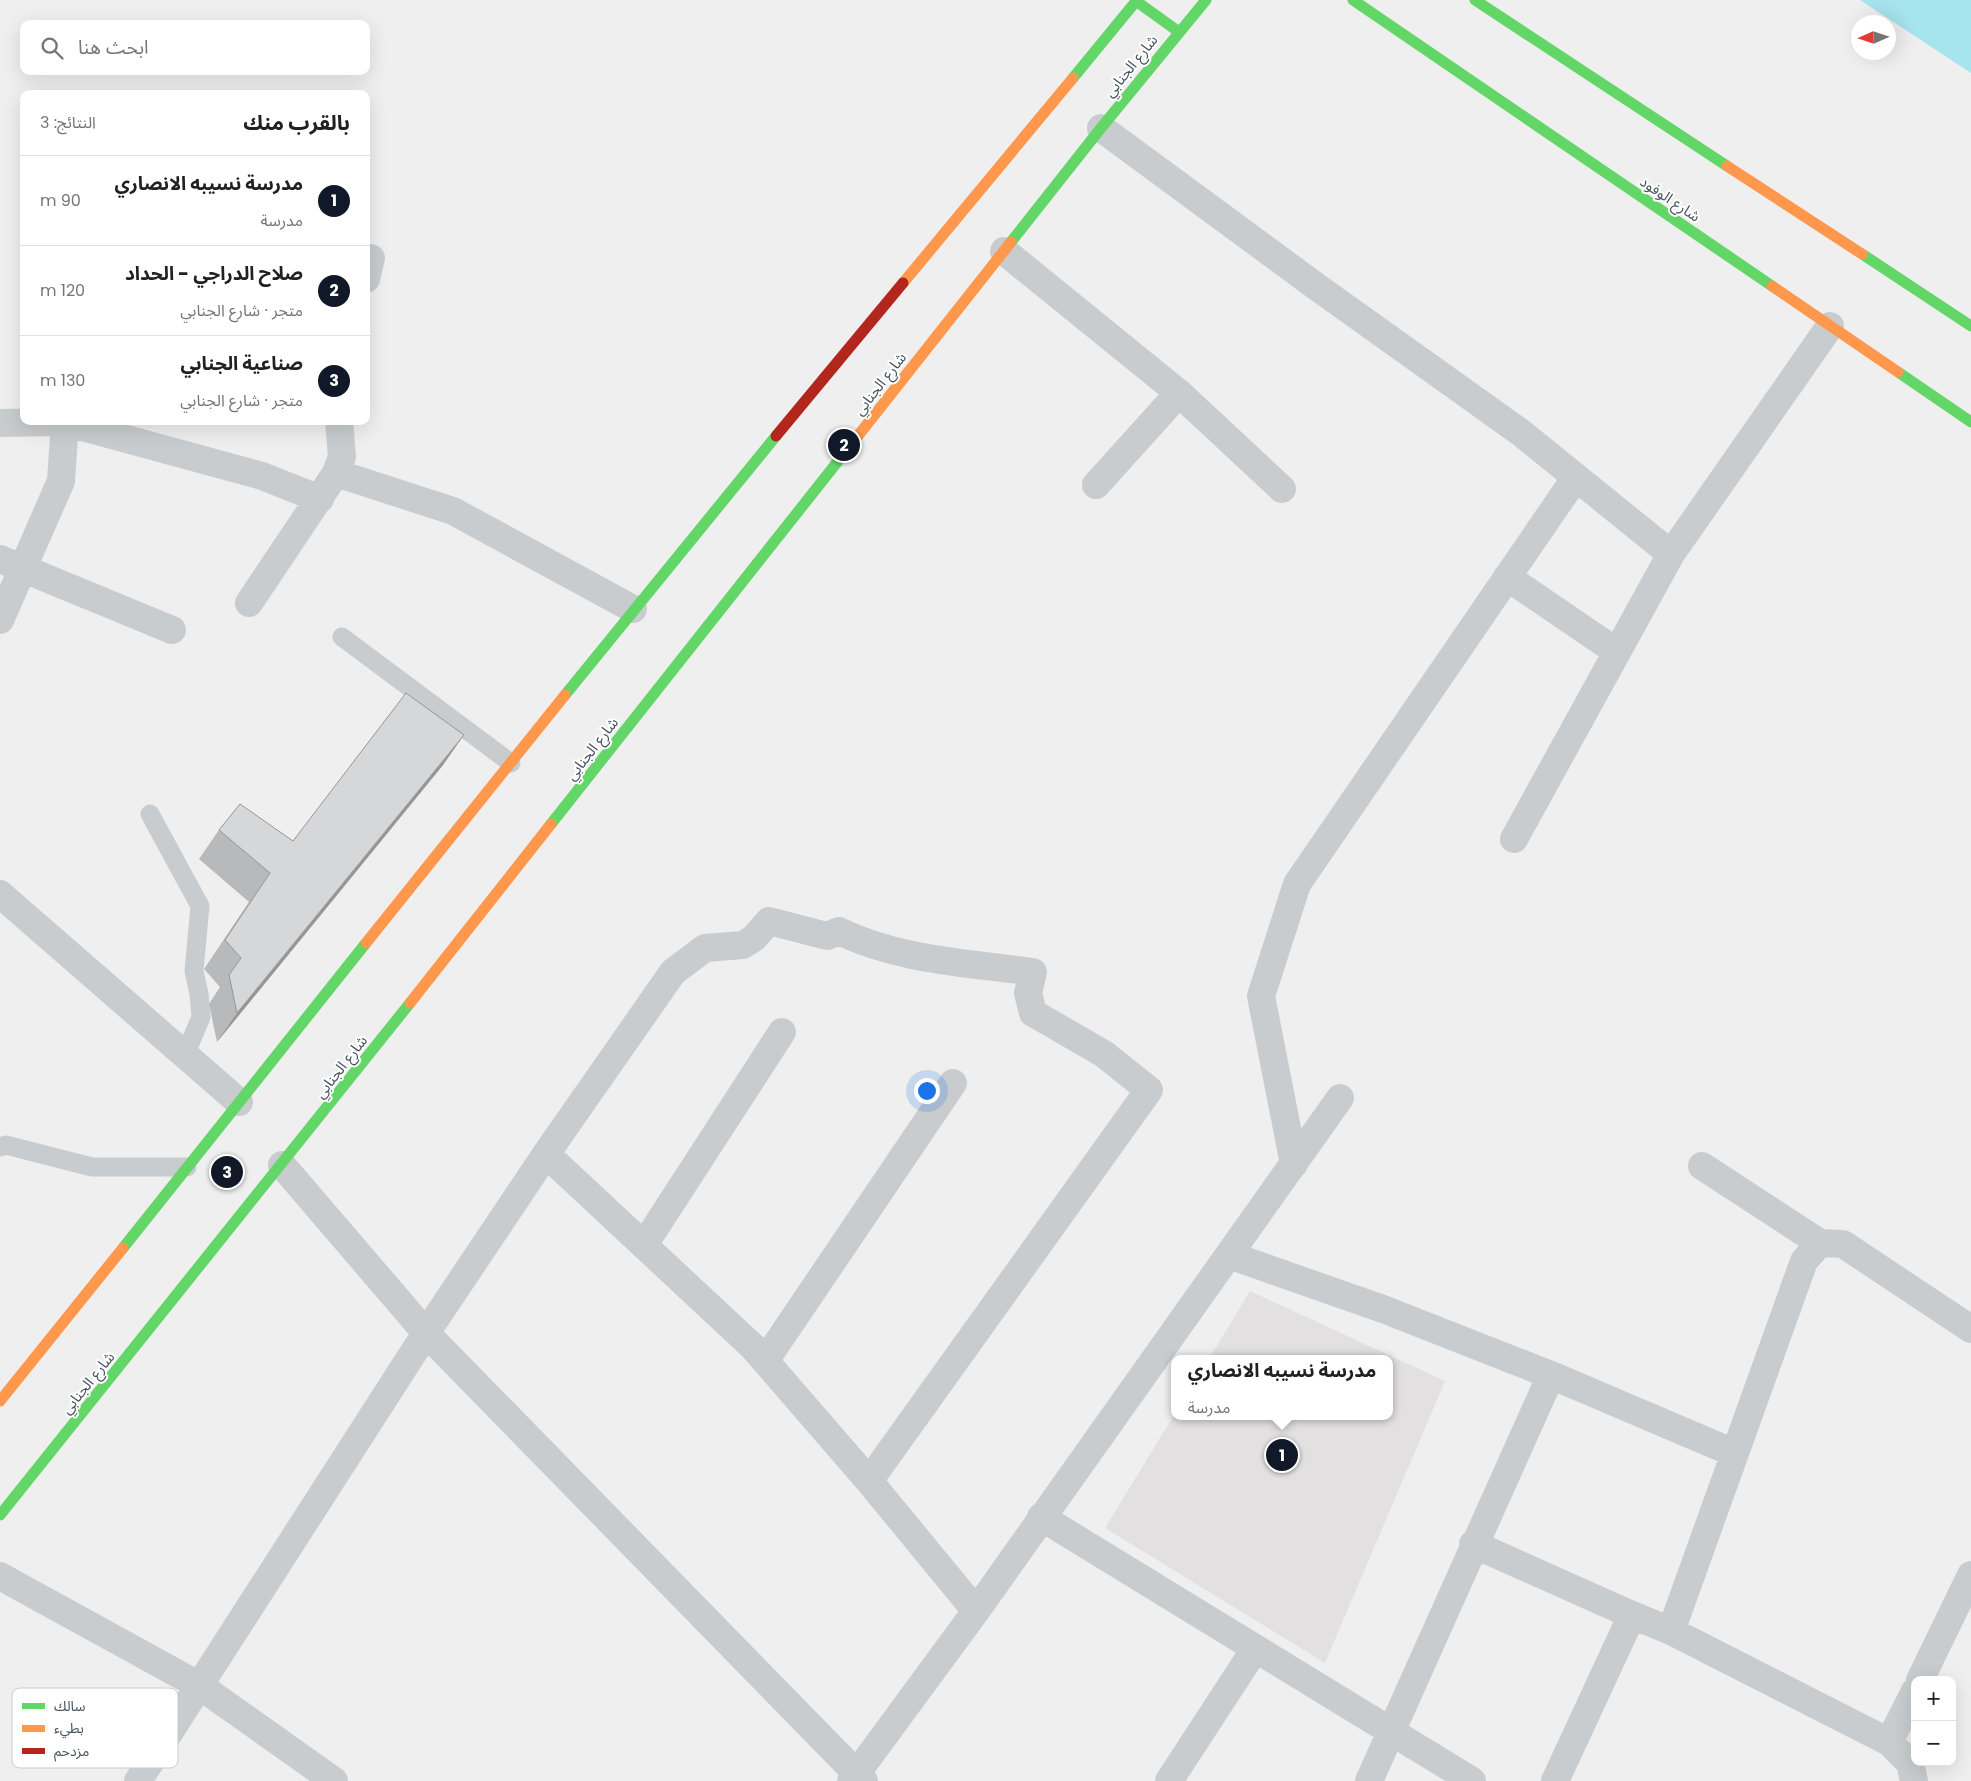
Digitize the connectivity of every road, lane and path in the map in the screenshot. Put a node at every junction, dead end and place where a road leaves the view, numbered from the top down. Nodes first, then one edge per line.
1 (1137, 0) edge
2 (1206, 0) edge
3 (1353, 0) edge
4 (1475, 0) edge
5 (1179, 32) junction
6 (1101, 128) junction
7 (1004, 251) junction
8 (1830, 326) junction
9 (1971, 326) edge
10 (1179, 393) junction
11 (1971, 422) edge
12 (0, 423) edge
13 (20, 423) edge
14 (65, 425) edge
15 (76, 425) edge
16 (339, 425) edge
17 (336, 473) junction
18 (1576, 477) junction
19 (1096, 486) dead end
20 (1282, 489) dead end
21 (320, 499) junction
22 (1671, 554) junction
23 (11, 563) edge
24 (1507, 577) junction
25 (249, 603) dead end
26 (633, 609) junction
27 (0, 620) edge
28 (172, 630) dead end
29 (342, 637) dead end
30 (1617, 652) junction
31 (511, 763) junction
32 (150, 814) dead end
33 (1514, 838) dead end
34 (0, 894) edge
35 (782, 1032) dead end
36 (185, 1055) junction
37 (953, 1083) dead end
38 (1340, 1098) dead end
39 (239, 1102) junction
40 (0, 1147) edge
41 (546, 1154) junction
42 (1294, 1164) junction
43 (282, 1165) junction
44 (188, 1166) junction
45 (1702, 1166) dead end
46 (1820, 1242) junction
47 (644, 1245) junction
48 (1229, 1255) junction
49 (1971, 1329) edge
50 (426, 1333) junction
51 (765, 1361) junction
52 (1550, 1375) junction
53 (0, 1401) edge
54 (1734, 1453) junction
55 (869, 1481) junction
56 (0, 1516) edge
57 (1042, 1517) junction
58 (1473, 1544) junction
59 (0, 1576) edge
60 (1971, 1576) edge
61 (976, 1611) junction
62 (1632, 1615) junction
63 (1671, 1631) junction
64 (1256, 1649) junction
65 (1922, 1676) edge
66 (200, 1686) junction
67 (1911, 1699) edge
68 (178, 1720) edge
69 (1392, 1733) junction
70 (1890, 1742) junction
71 (146, 1768) edge
72 (857, 1778) edge
73 (138, 1781) edge
74 (334, 1781) edge
75 (1169, 1781) edge
76 (1369, 1781) edge
77 (1472, 1781) edge
78 (1555, 1781) edge
79 (1914, 1781) edge

1 - 5 street
1 - 26 street
2 - 5 street, شارع الجنابي
3 - 8 street, شارع الوفود
4 - 9 street
5 - 6 street, شارع الجنابي
6 - 7 street, شارع الجنابي
6 - 18 street
7 - 10 street
7 - 43 street, شارع الجنابي
8 - 11 street, شارع الوفود
8 - 22 street
10 - 19 street
10 - 20 street
12 - 13 street
14 - 23 street
15 - 21 street
16 - 17 street
17 - 21 street
17 - 26 street
18 - 22 street
18 - 24 street
21 - 25 street
22 - 30 street
23 - 27 street
23 - 28 street
24 - 30 street
24 - 42 street
26 - 31 street
29 - 31 lane
30 - 33 street
31 - 39 street
32 - 36 lane
34 - 36 street
35 - 47 street
36 - 39 street
37 - 51 street
38 - 42 street
39 - 44 street
40 - 44 lane
41 - 47 street
41 - 50 street
41 - 55 street
42 - 48 street
43 - 50 street
43 - 56 street, شارع الجنابي
44 - 53 street
45 - 46 street
46 - 49 street
46 - 54 street
47 - 51 street
48 - 52 street
48 - 57 street
50 - 66 street
50 - 72 street
51 - 55 street
52 - 54 street
52 - 58 street
54 - 63 street
55 - 61 street
57 - 61 street
57 - 64 street
58 - 62 street
58 - 69 street
59 - 66 street
60 - 65 street
61 - 72 street
62 - 63 street
62 - 78 street
63 - 70 street
64 - 69 street
64 - 75 street
66 - 68 street
66 - 74 street
67 - 70 street
69 - 76 street
69 - 77 street
70 - 79 street
71 - 73 street

